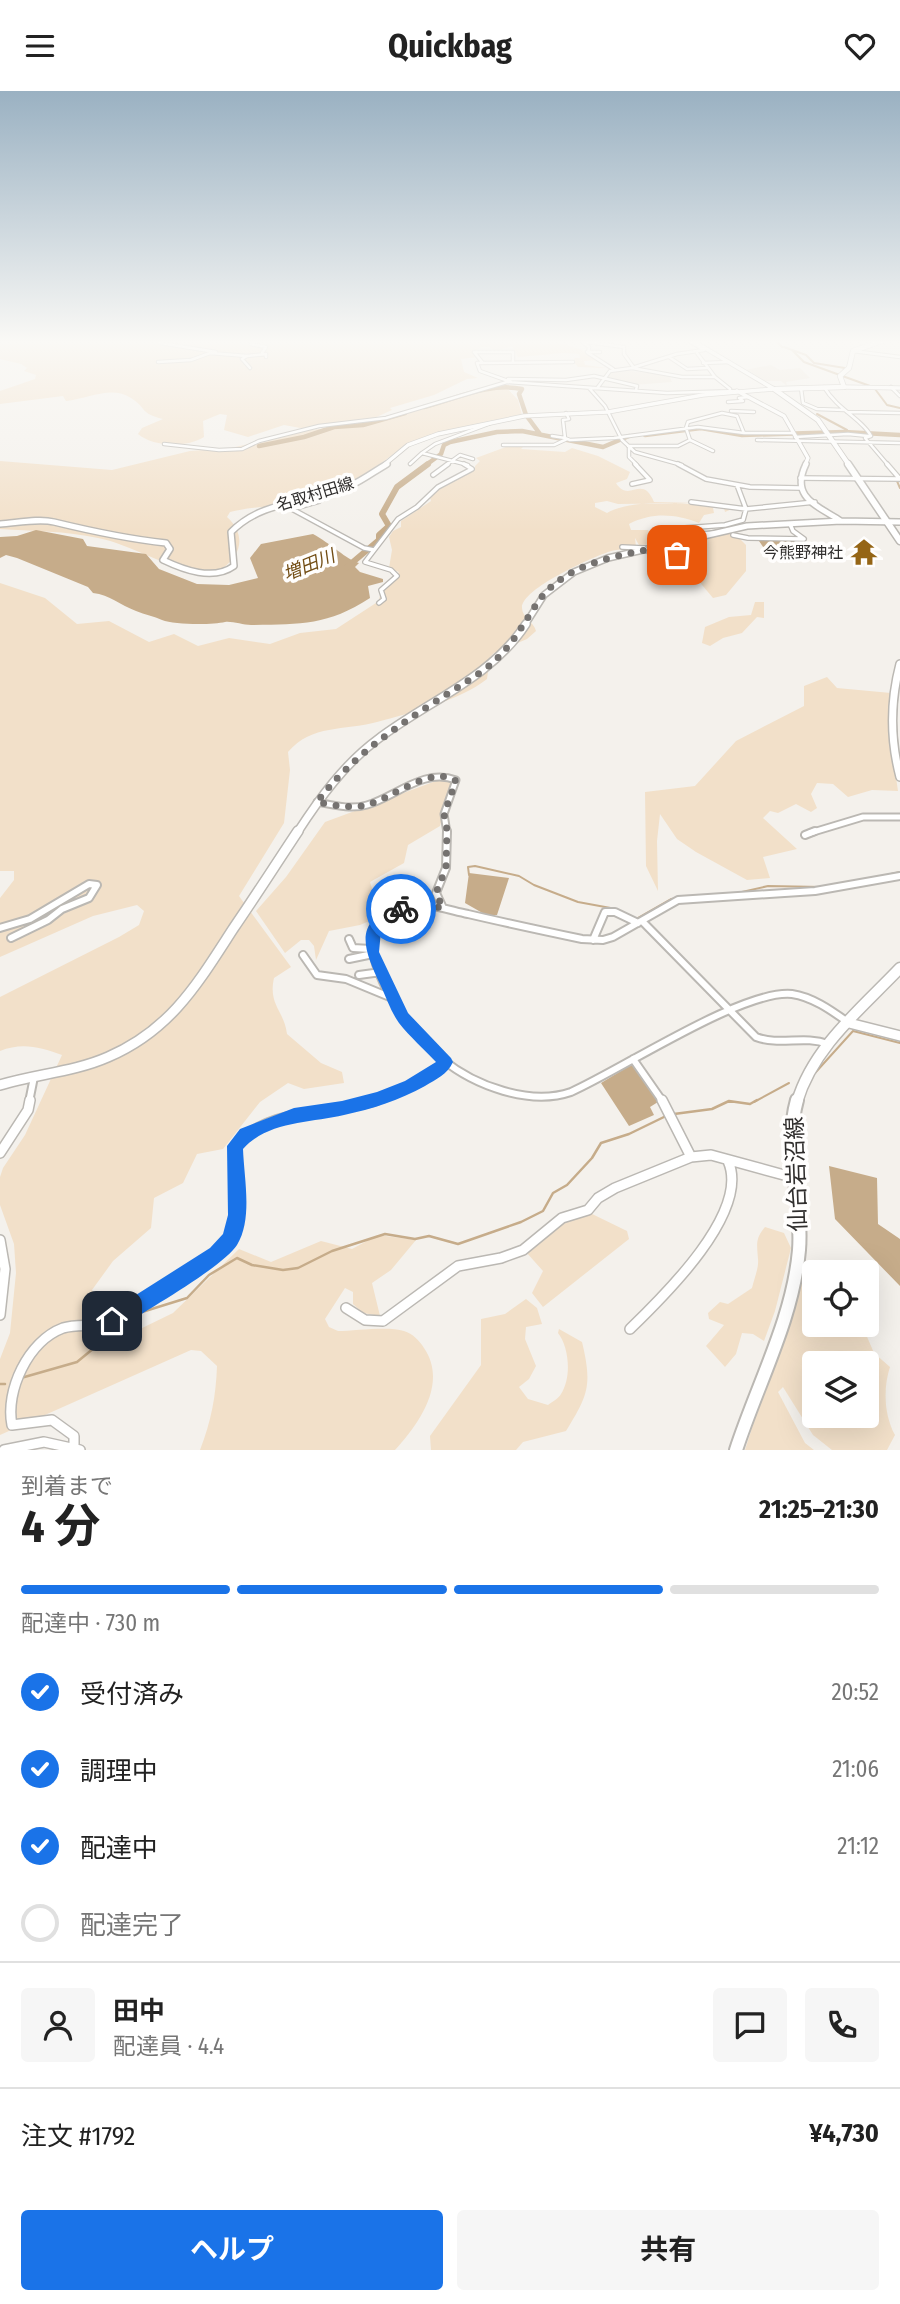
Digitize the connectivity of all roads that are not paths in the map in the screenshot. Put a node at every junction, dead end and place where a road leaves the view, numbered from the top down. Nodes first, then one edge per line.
1 (427, 404) edge
2 (602, 404) edge
3 (653, 404) edge
4 (729, 404) edge
5 (764, 404) edge
6 (799, 404) edge
7 (806, 404) edge
8 (837, 404) edge
9 (581, 407) dead end
10 (845, 411) junction
11 (585, 412) junction
12 (608, 412) junction
13 (731, 412) junction
14 (754, 412) dead end
15 (566, 413) junction
16 (900, 413) edge
17 (493, 423) junction
18 (671, 423) dead end
19 (680, 429) junction
20 (687, 429) junction
21 (744, 433) junction
22 (828, 434) junction
23 (870, 435) junction
24 (552, 436) dead end
25 (794, 436) junction
26 (621, 438) junction
27 (565, 440) junction
28 (690, 440) junction
29 (757, 440) dead end
30 (834, 442) junction
31 (868, 443) junction
32 (900, 443) edge
33 (164, 444) dead end
34 (503, 445) dead end
35 (629, 447) junction
36 (713, 451) dead end
37 (467, 452) dead end
38 (422, 453) junction
39 (460, 455) junction
40 (474, 459) dead end
41 (451, 460) junction
42 (410, 464) dead end
43 (433, 475) dead end
44 (800, 478) junction
45 (857, 479) junction
46 (898, 479) edge
47 (632, 484) dead end
48 (737, 485) junction
49 (800, 488) junction
50 (319, 494) junction
51 (691, 502) dead end
52 (815, 502) junction
53 (746, 509) junction
54 (841, 521) junction
55 (884, 521) junction
56 (900, 521) edge
57 (0, 524) edge
58 (790, 524) junction
59 (718, 533) junction
60 (733, 535) dead end
61 (900, 541) edge
62 (670, 545) junction
63 (622, 547) dead end
64 (644, 548) joint
65 (369, 549) junction
66 (379, 603) dead end
67 (900, 664) edge
68 (900, 776) edge
69 (317, 802) junction
70 (900, 817) edge
71 (805, 835) dead end
72 (900, 876) edge
73 (443, 908) junction
74 (640, 922) junction
75 (0, 927) edge
76 (11, 938) dead end
77 (349, 939) dead end
78 (593, 940) junction
79 (372, 952) junction
80 (303, 955) dead end
81 (349, 959) dead end
82 (900, 968) edge
83 (381, 972) junction
84 (359, 975) dead end
85 (392, 997) junction
86 (732, 1011) junction
87 (849, 1023) junction
88 (900, 1036) edge
89 (830, 1045) junction
90 (633, 1059) junction
91 (446, 1062) junction
92 (34, 1077) junction
93 (0, 1085) edge
94 (0, 1153) edge
95 (691, 1157) junction
96 (728, 1161) junction
97 (794, 1178) junction
98 (0, 1240) edge
99 (346, 1308) dead end
100 (0, 1315) edge
101 (630, 1329) dead end
102 (77, 1448) edge
103 (4, 1450) edge
104 (736, 1450) edge

1 - 33 street
2 - 12 street
3 - 12 street, 名取村田線
4 - 13 street
5 - 25 street
6 - 22 main road
7 - 10 street
8 - 10 street
9 - 11 street
10 - 16 street
10 - 23 street
11 - 12 street, 名取村田線
11 - 15 street, 名取村田線
12 - 26 street
13 - 14 street
13 - 20 street
13 - 21 street
15 - 17 street, 名取村田線
15 - 27 street
17 - 38 street
17 - 50 street, 名取村田線
18 - 19 street
19 - 20 street
19 - 26 street
20 - 21 street
20 - 28 street
21 - 25 street
22 - 23 street
22 - 25 street
22 - 30 main road
23 - 31 street
24 - 27 street
25 - 29 street
25 - 30 street
25 - 44 street
26 - 27 street
26 - 35 street
27 - 34 street
28 - 35 street
28 - 36 street
30 - 31 street
30 - 45 main road
31 - 32 street
31 - 46 street
35 - 47 street
35 - 48 street
37 - 39 street
38 - 41 street
38 - 42 street
39 - 40 street
39 - 41 street
41 - 43 street
41 - 65 street
44 - 45 street
44 - 49 street
45 - 46 street
45 - 55 main road
48 - 49 street
48 - 53 street
49 - 52 street
50 - 57 street, 名取村田線
50 - 65 street
51 - 53 street
52 - 53 street
52 - 54 street
53 - 59 street
54 - 55 street
54 - 58 street
55 - 56 street
55 - 61 main road
58 - 59 street
58 - 60 street
59 - 62 street
62 - 64 street, bridge
62 - 69 street
63 - 64 street
65 - 66 street
67 - 68 main road
69 - 73 street
69 - 92 street
70 - 71 street
72 - 74 street
73 - 78 street
73 - 79 street
74 - 78 street
74 - 78 street
74 - 86 street
75 - 76 street
77 - 79 street
79 - 81 street
79 - 83 street
80 - 85 street
82 - 87 main road, 仙台岩沼線
83 - 84 street
83 - 85 street
85 - 91 street
86 - 87 street
86 - 89 street
86 - 90 street
87 - 88 street
87 - 89 main road, 仙台岩沼線
89 - 97 main road, 仙台岩沼線
90 - 91 street
90 - 95 street
91 - 102 street
92 - 93 street
92 - 94 street
95 - 96 street
95 - 99 street
96 - 97 street
96 - 101 street
97 - 104 main road, 仙台岩沼線
98 - 100 street
102 - 103 street

